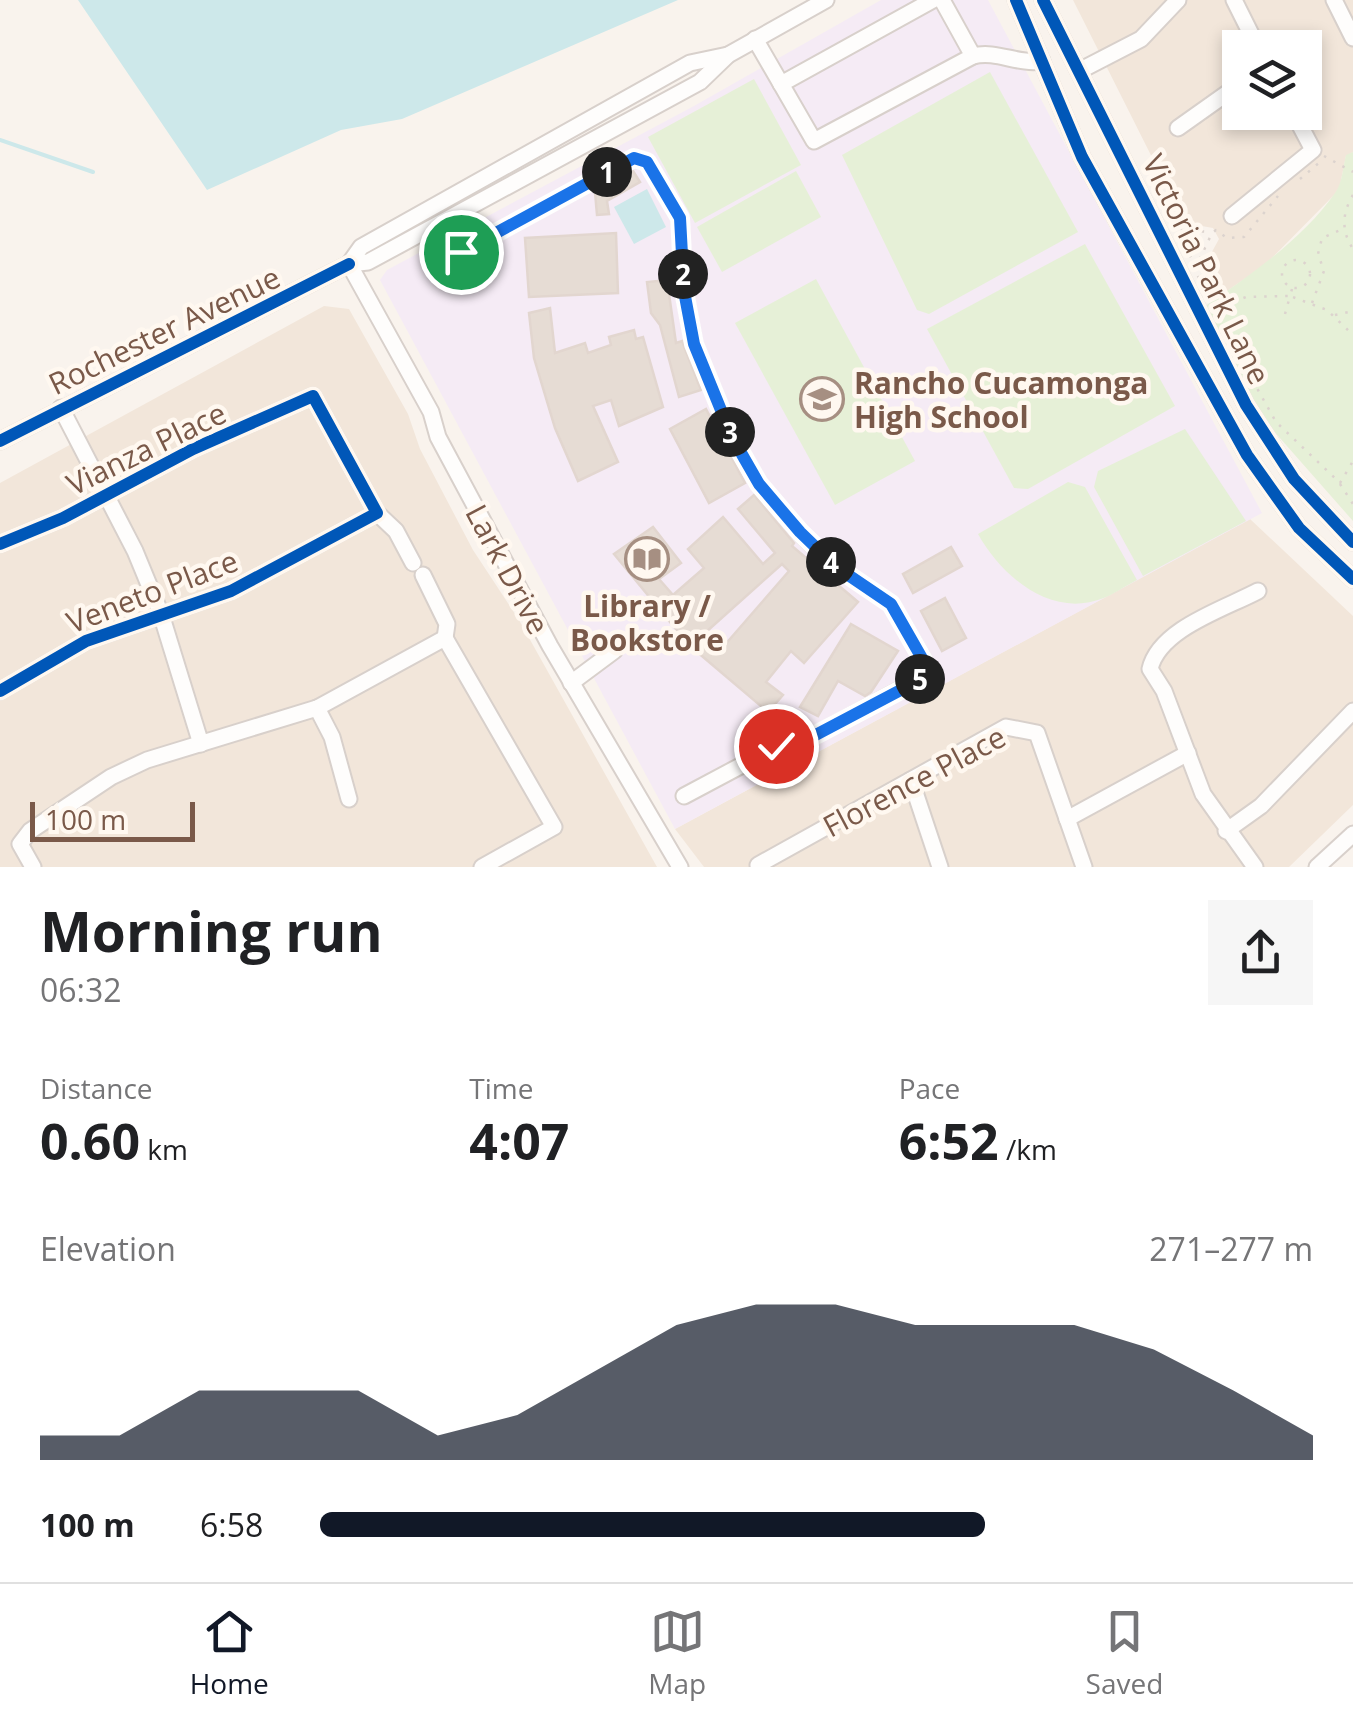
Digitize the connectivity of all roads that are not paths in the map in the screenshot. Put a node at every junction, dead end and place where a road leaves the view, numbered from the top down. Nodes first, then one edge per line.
1 (826, 0) edge
2 (934, 0) edge
3 (942, 0) edge
4 (1016, 0) edge
5 (1043, 0) edge
6 (1178, 0) edge
7 (1234, 0) edge
8 (1334, 0) edge
9 (1249, 30) edge
10 (1353, 38) edge
11 (756, 40) junction
12 (728, 55) junction
13 (973, 56) junction
14 (1042, 61) junction
15 (1081, 70) junction
16 (781, 84) junction
17 (1222, 97) edge
18 (1178, 128) dead end
19 (1302, 130) edge
20 (593, 141) junction
21 (610, 171) junction
22 (1232, 216) dead end
23 (461, 252) dead end
24 (349, 264) junction
25 (61, 408) junction
26 (0, 441) edge
27 (107, 494) junction
28 (377, 513) junction
29 (1353, 542) edge
30 (0, 544) edge
31 (1353, 579) edge
32 (1258, 592) dead end
33 (161, 614) junction
34 (445, 638) junction
35 (614, 651) dead end
36 (571, 683) junction
37 (0, 691) edge
38 (317, 708) junction
39 (1353, 711) edge
40 (200, 744) junction
41 (1188, 752) junction
42 (911, 780) junction
43 (684, 796) dead end
44 (348, 798) dead end
45 (1067, 819) junction
46 (1226, 831) junction
47 (1353, 834) edge
48 (758, 865) edge
49 (32, 867) edge
50 (482, 867) edge
51 (680, 867) edge
52 (940, 867) edge
53 (1084, 867) edge
54 (1255, 867) edge
55 (1317, 867) edge

1 - 11 street, Rochester Avenue
2 - 16 street
3 - 13 street
4 - 14 street, Victoria Park Lane
5 - 15 street, Victoria Park Lane
6 - 15 street
7 - 9 street
8 - 10 street
11 - 12 street, Rochester Avenue
11 - 16 street
12 - 20 street, Rochester Avenue
12 - 24 street, Rochester Avenue
13 - 14 street
13 - 16 street
14 - 31 street, Victoria Park Lane
15 - 29 street, Victoria Park Lane
17 - 18 street
19 - 22 street
20 - 21 street
20 - 24 street, Rochester Avenue
21 - 23 street
21 - 43 street
24 - 25 street, Rochester Avenue
24 - 36 street, Lark Drive
25 - 26 street, Rochester Avenue
25 - 27 street
27 - 28 street, Vianza Place
27 - 30 street, Vianza Place
27 - 33 street
28 - 33 street, Veneto Place
28 - 34 street
32 - 41 street
33 - 37 street, Veneto Place
33 - 40 street
34 - 38 street
34 - 50 street
35 - 36 street
36 - 51 street, Lark Drive
38 - 40 street
38 - 44 street
39 - 46 street
40 - 49 street
41 - 45 street
41 - 46 street
42 - 45 street, Florence Place
42 - 48 street, Florence Place
42 - 52 street
45 - 53 street
46 - 54 street
47 - 55 street

